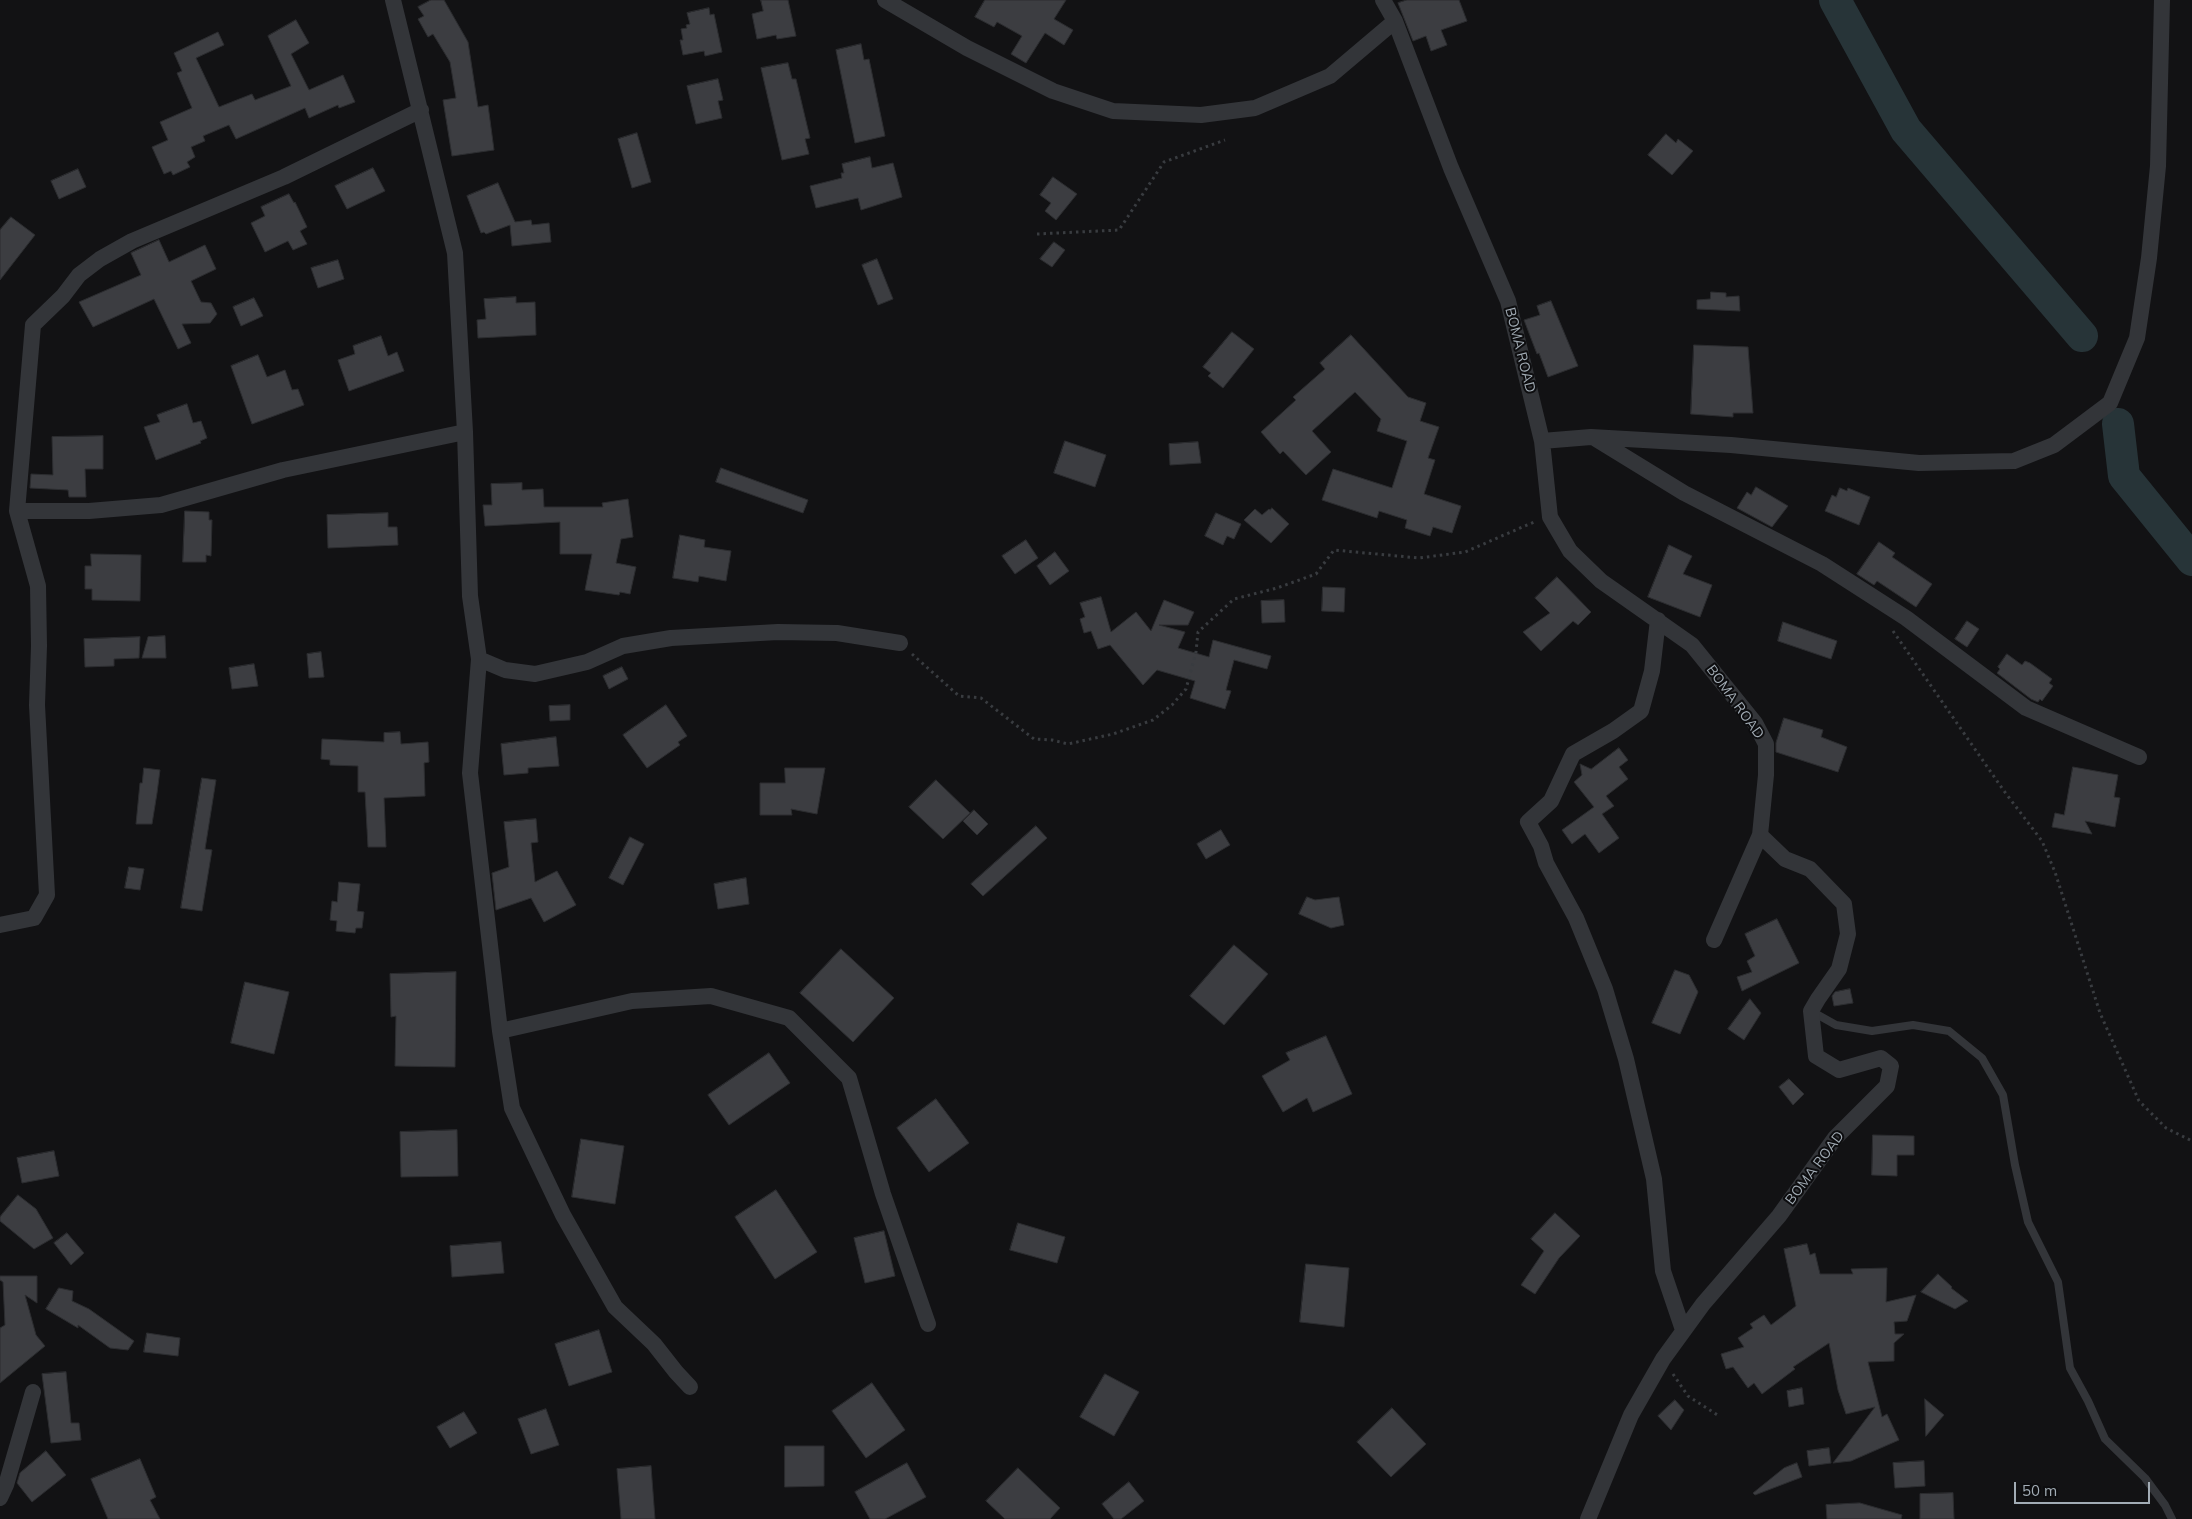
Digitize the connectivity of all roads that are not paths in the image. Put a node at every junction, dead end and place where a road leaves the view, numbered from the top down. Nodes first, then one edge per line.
1 (393, 0) edge
2 (885, 0) edge
3 (1383, 0) edge
4 (2162, 0) edge
5 (1395, 21) junction
6 (420, 110) junction
7 (465, 432) junction
8 (1592, 437) junction
9 (1542, 441) junction
10 (18, 511) junction
11 (1658, 620) junction
12 (900, 643) road end
13 (480, 659) junction
14 (2139, 757) dead end
15 (1760, 835) junction
16 (0, 925) edge
17 (1714, 940) dead end
18 (1811, 1012) junction
19 (500, 1031) junction
20 (928, 1324) dead end
21 (1683, 1330) junction
22 (690, 1387) dead end
23 (33, 1392) dead end
24 (0, 1498) edge
25 (1588, 1519) edge
26 (2172, 1519) edge

1 - 6 street
2 - 5 street
3 - 5 street, BOMA ROAD
4 - 8 street
5 - 9 street, BOMA ROAD
6 - 7 street
6 - 10 street
7 - 10 street
7 - 13 street
8 - 9 street
8 - 14 street
9 - 11 street, BOMA ROAD
10 - 16 street
11 - 15 street, BOMA ROAD
11 - 21 street
12 - 13 street
13 - 19 street
15 - 17 street, BOMA ROAD
15 - 18 street
18 - 21 street, BOMA ROAD
18 - 26 lane
19 - 20 street
19 - 22 street
21 - 25 street, BOMA ROAD
23 - 24 street

